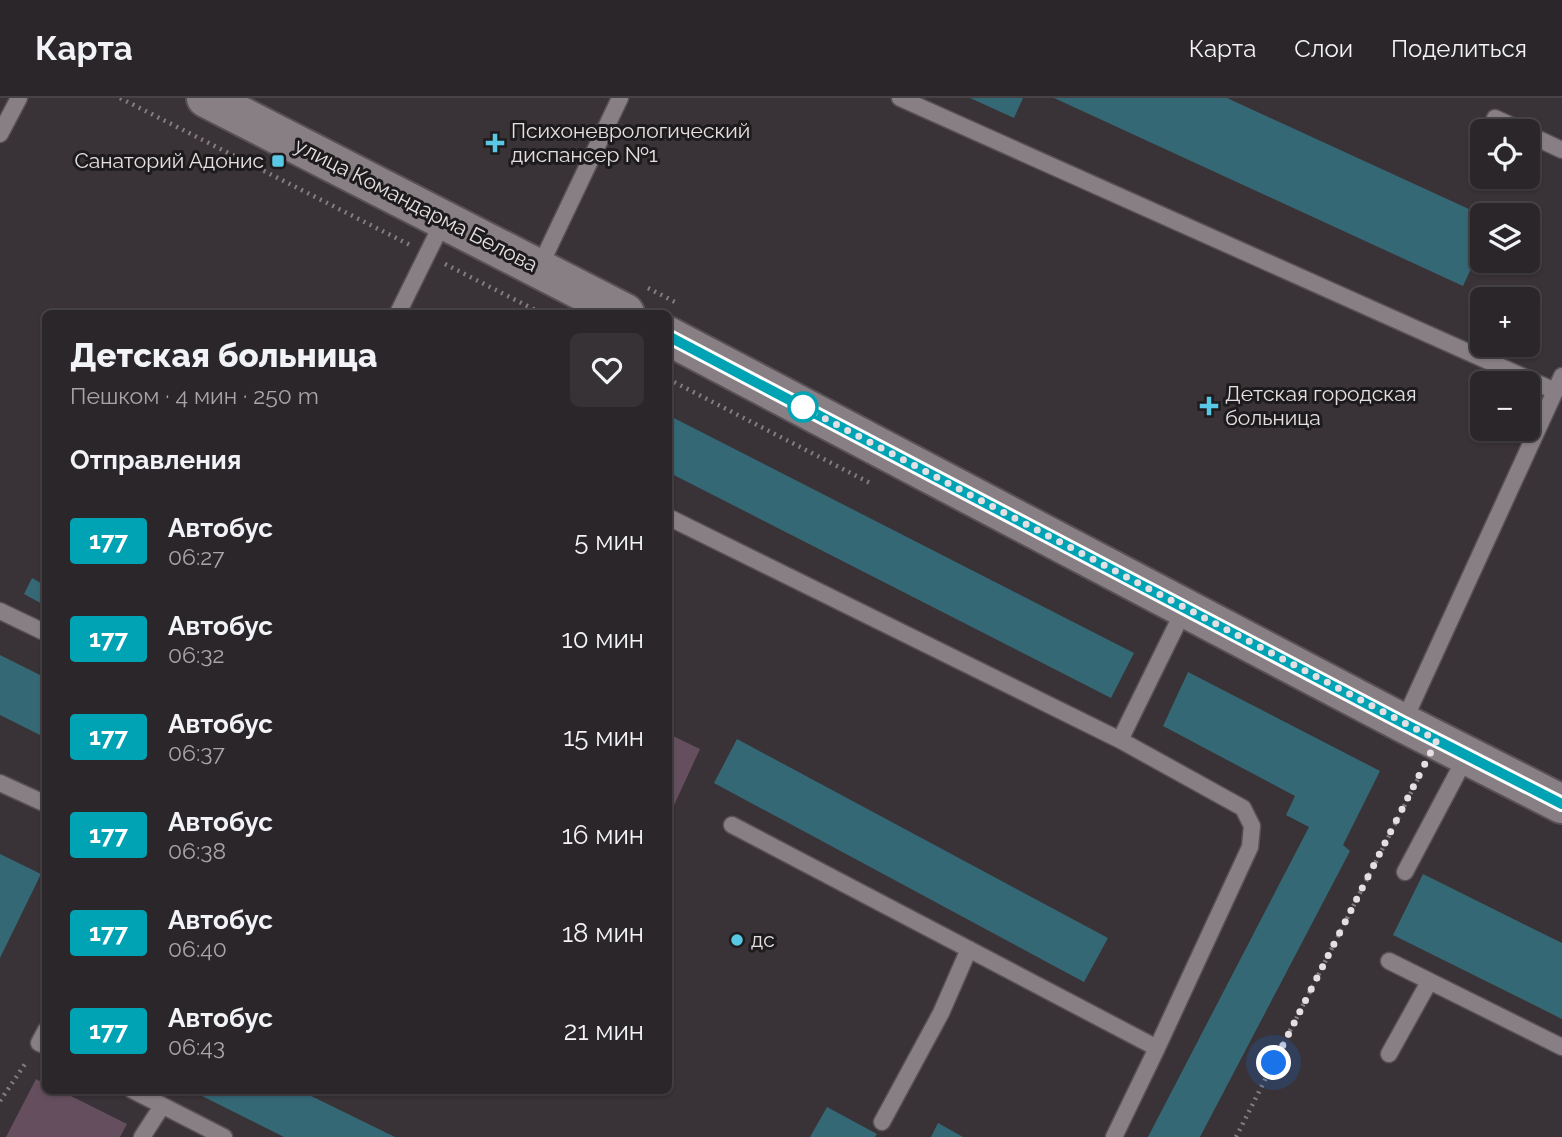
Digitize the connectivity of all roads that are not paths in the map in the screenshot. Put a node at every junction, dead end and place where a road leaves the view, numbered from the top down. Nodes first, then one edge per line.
1 (19, 98) edge
2 (206, 98) edge
3 (620, 98) edge
4 (900, 98) edge
5 (923, 103) edge
6 (0, 134) edge
7 (1540, 140) edge
8 (1562, 150) edge
9 (444, 220) junction
10 (539, 268) junction
11 (399, 310) edge
12 (619, 310) edge
13 (672, 338) edge
14 (1558, 383) edge
15 (672, 519) edge
16 (1185, 608) junction
17 (0, 611) edge
18 (42, 631) edge
19 (1403, 723) junction
20 (1120, 740) junction
21 (1452, 748) junction
22 (0, 783) edge
23 (42, 802) edge
24 (1562, 804) edge
25 (732, 825) dead end
26 (1405, 872) dead end
27 (969, 949) junction
28 (1389, 961) dead end
29 (1429, 982) junction
30 (1562, 1047) edge
31 (1157, 1048) junction
32 (1389, 1054) dead end
33 (140, 1094) edge
34 (162, 1106) junction
35 (882, 1122) dead end
36 (142, 1137) edge
37 (224, 1137) edge
38 (1114, 1137) edge

1 - 6 lane
2 - 9 main road, улица Командарма Белова
3 - 10 lane
4 - 5 lane
5 - 14 lane
7 - 8 lane
9 - 10 main road, улица Командарма Белова
9 - 11 lane
10 - 12 main road, улица Командарма Белова
13 - 16 main road
14 - 19 lane
15 - 20 lane
16 - 19 main road
16 - 20 lane
17 - 18 lane
19 - 21 main road
20 - 31 lane
21 - 24 main road
21 - 26 lane
22 - 23 lane
25 - 27 lane
27 - 31 lane
27 - 35 lane
28 - 29 lane
29 - 30 lane
29 - 32 lane
31 - 38 lane
33 - 34 lane
34 - 36 lane
34 - 37 lane

